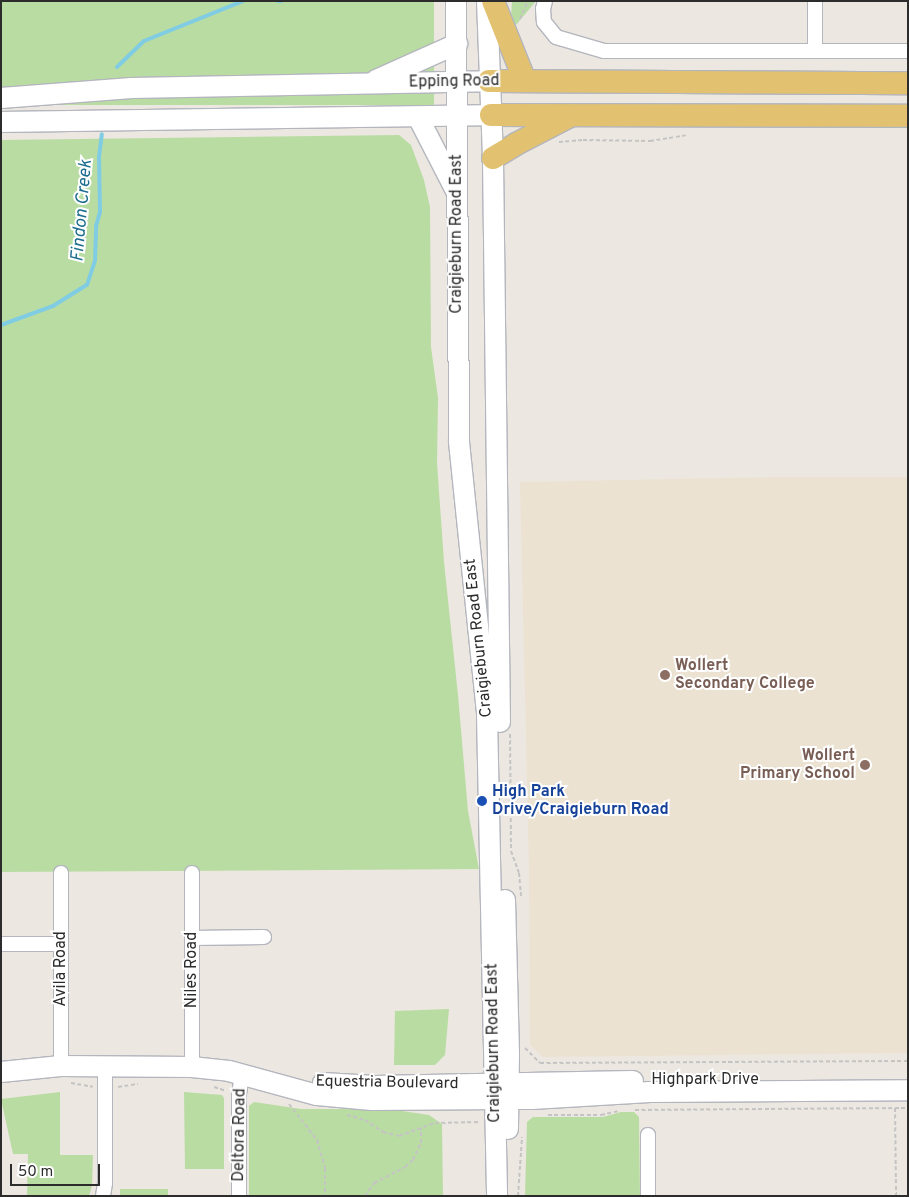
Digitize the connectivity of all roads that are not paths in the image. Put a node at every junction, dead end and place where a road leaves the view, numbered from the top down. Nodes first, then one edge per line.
1 (456, 1) edge
2 (488, 1) edge
3 (493, 1) edge
4 (545, 1) edge
5 (815, 1) edge
6 (456, 44) junction
7 (815, 51) junction
8 (908, 51) edge
9 (490, 81) junction
10 (525, 81) junction
11 (457, 82) junction
12 (368, 83) junction
13 (908, 83) edge
14 (44, 93) junction
15 (1, 98) edge
16 (491, 115) junction
17 (457, 116) junction
18 (571, 116) junction
19 (908, 116) edge
20 (418, 117) junction
21 (74, 121) junction
22 (1, 122) edge
23 (493, 158) junction
24 (457, 194) junction
25 (192, 872) dead end
26 (61, 873) dead end
27 (264, 937) dead end
28 (192, 938) junction
29 (1, 944) edge
30 (61, 944) junction
31 (105, 1066) junction
32 (192, 1067) junction
33 (1, 1072) edge
34 (64, 1074) junction
35 (242, 1074) junction
36 (908, 1079) edge
37 (908, 1090) edge
38 (502, 1091) junction
39 (908, 1095) edge
40 (648, 1135) dead end
41 (103, 1196) edge
42 (239, 1196) edge
43 (497, 1196) edge
44 (509, 1196) edge
45 (648, 1196) edge

1 - 6 main road, Craigieburn Road East
2 - 9 main road, Craigieburn Road East
3 - 10 main road
4 - 7 street
5 - 7 street
6 - 11 main road, Craigieburn Road East
6 - 12 main road
7 - 8 street
9 - 10 main road, Epping Road
9 - 11 main road, Epping Road
9 - 16 main road, Craigieburn Road East
10 - 13 main road, Epping Road
11 - 12 main road, Epping Road
11 - 17 main road, Craigieburn Road East
12 - 14 main road, Epping Road
14 - 15 main road, Epping Road
14 - 21 main road
16 - 17 main road, Epping Road
16 - 18 main road, Epping Road
16 - 23 main road, Craigieburn Road East
17 - 20 main road, Epping Road
17 - 24 main road, Craigieburn Road East
18 - 19 main road, Epping Road
18 - 23 main road
20 - 21 main road, Epping Road
20 - 24 main road
21 - 22 main road, Epping Road
23 - 38 main road, Craigieburn Road East
24 - 38 main road, Craigieburn Road East
25 - 28 street, Niles Road
26 - 30 street, Avila Road
27 - 28 street
28 - 32 street, Niles Road
29 - 30 street
30 - 34 street, Avila Road
31 - 32 main road, Equestria Boulevard
31 - 34 main road, Equestria Boulevard
31 - 41 street
32 - 35 main road, Equestria Boulevard
33 - 34 main road, Equestria Boulevard
35 - 38 main road, Equestria Boulevard
35 - 42 street, Deltora Road
36 - 37 street
36 - 38 main road, Highpark Drive
37 - 38 main road, Highpark Drive
37 - 39 street
38 - 43 main road, Craigieburn Road East
38 - 44 main road, Craigieburn Road East
40 - 45 street

